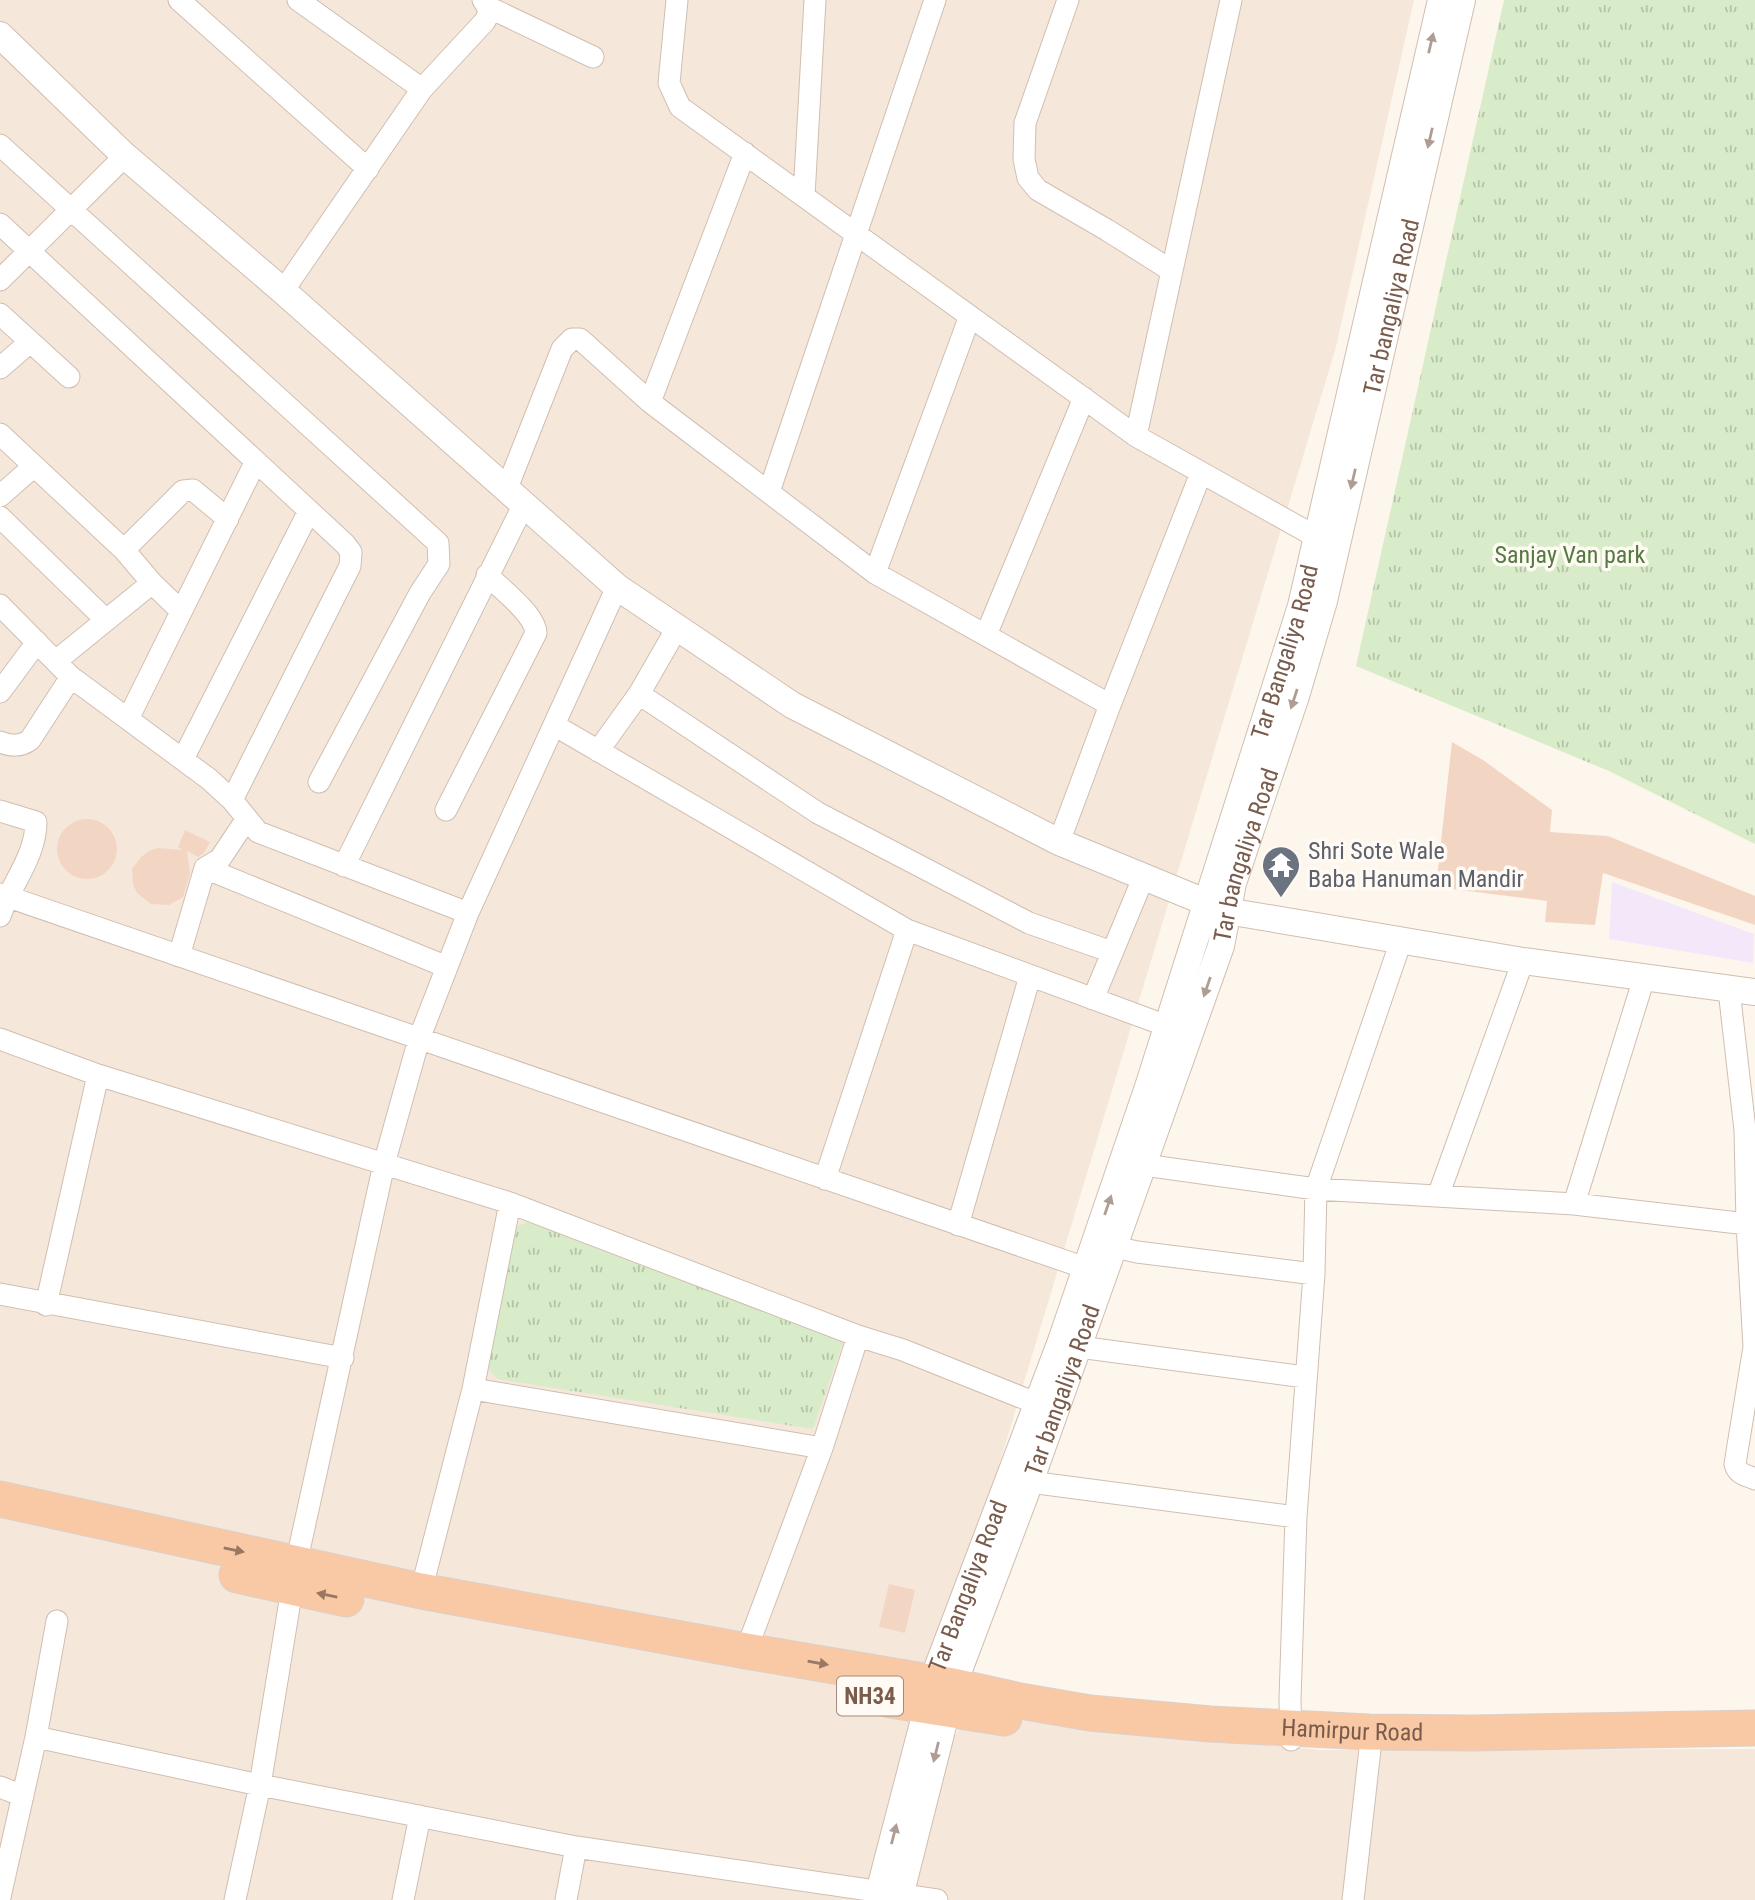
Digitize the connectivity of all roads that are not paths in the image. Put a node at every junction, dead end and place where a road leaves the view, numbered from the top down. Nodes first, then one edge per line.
1 (179, 0) edge
2 (298, 0) edge
3 (677, 0) edge
4 (816, 0) edge
5 (935, 0) edge
6 (1068, 0) edge
7 (1231, 0) edge
8 (1441, 0) edge
9 (1462, 0) edge
10 (486, 4) edge
11 (0, 35) edge
12 (593, 57) dead end
13 (422, 89) junction
14 (1431, 90) junction
15 (0, 145) edge
16 (745, 153) junction
17 (125, 156) junction
18 (368, 169) junction
19 (804, 196) junction
20 (71, 208) junction
21 (0, 224) edge
22 (857, 234) junction
23 (30, 251) junction
24 (1172, 271) junction
25 (0, 280) edge
26 (283, 292) junction
27 (0, 314) edge
28 (970, 316) junction
29 (30, 342) junction
30 (0, 368) edge
31 (69, 377) dead end
32 (1084, 398) junction
33 (650, 402) junction
34 (0, 434) edge
35 (1136, 436) junction
36 (255, 463) junction
37 (33, 467) junction
38 (1201, 473) junction
39 (769, 492) junction
40 (0, 496) edge
41 (515, 497) junction
42 (309, 511) junction
43 (0, 517) edge
44 (229, 519) junction
45 (1328, 543) junction
46 (124, 550) junction
47 (875, 573) junction
48 (487, 575) junction
49 (152, 583) junction
50 (617, 587) junction
51 (0, 605) edge
52 (181, 611) junction
53 (106, 620) junction
54 (677, 628) junction
55 (986, 635) junction
56 (37, 642) junction
57 (56, 661) junction
58 (71, 677) junction
59 (0, 692) edge
60 (639, 694) junction
61 (1110, 705) junction
62 (128, 719) junction
63 (554, 725) junction
64 (0, 742) edge
65 (598, 751) junction
66 (183, 759) junction
67 (319, 782) dead end
68 (232, 800) junction
69 (446, 810) dead end
70 (0, 811) edge
71 (246, 820) junction
72 (1059, 842) junction
73 (344, 866) junction
74 (205, 868) junction
75 (1144, 876) junction
76 (2, 902) edge
77 (1217, 906) junction
78 (468, 913) junction
79 (907, 930) junction
80 (1401, 941) junction
81 (1112, 952) junction
82 (179, 956) junction
83 (1523, 961) junction
84 (447, 967) junction
85 (1030, 976) junction
86 (1644, 978) junction
87 (1742, 991) edge
88 (1093, 999) junction
89 (1167, 1026) junction
90 (0, 1039) edge
91 (419, 1039) junction
92 (98, 1075) junction
93 (1750, 1131) edge
94 (384, 1164) junction
95 (1144, 1165) junction
96 (825, 1179) junction
97 (1316, 1189) junction
98 (1438, 1196) junction
99 (510, 1203) junction
100 (1574, 1204) junction
101 (1747, 1224) junction
102 (958, 1225) junction
103 (1105, 1245) junction
104 (1095, 1272) junction
105 (1314, 1274) junction
106 (0, 1294) edge
107 (46, 1304) junction
108 (858, 1336) junction
109 (1079, 1347) junction
110 (1755, 1347) edge
111 (343, 1358) junction
112 (1306, 1377) junction
113 (474, 1389) junction
114 (1038, 1404) junction
115 (1033, 1445) junction
116 (822, 1448) junction
117 (1755, 1479) edge
118 (1030, 1482) junction
119 (0, 1499) edge
120 (0, 1517) edge
121 (1296, 1517) junction
122 (294, 1576) junction
123 (421, 1591) junction
124 (57, 1621) dead end
125 (746, 1651) junction
126 (940, 1696) junction
127 (1755, 1728) edge
128 (36, 1737) junction
129 (1291, 1737) junction
130 (1369, 1741) junction
131 (1755, 1745) edge
132 (260, 1785) junction
133 (0, 1787) edge
134 (23, 1796) junction
135 (420, 1816) junction
136 (576, 1847) junction
137 (0, 1897) edge
138 (889, 1897) edge
139 (235, 1900) edge
140 (403, 1900) edge
141 (566, 1900) edge
142 (937, 1900) edge
143 (1353, 1900) edge

1 - 18 street
2 - 13 street
3 - 16 street
4 - 19 street
5 - 22 street
6 - 24 street
7 - 24 street
14 -> 8 street
9 - 14 street, Tar bangaliya Road
10 - 12 street
10 - 13 street
11 - 17 street
13 - 18 street
14 - 45 street, Tar bangaliya Road
15 - 20 street
16 - 19 street
16 - 33 street
17 - 20 street
17 - 26 street
18 - 26 street
19 - 22 street
20 - 23 street
20 - 67 street
21 - 23 street
22 - 28 street
22 - 39 street
23 - 25 street
23 - 36 street
24 - 35 street
26 - 41 street
27 - 29 street
28 - 32 street
28 - 47 street
29 - 30 street
29 - 31 street
32 - 35 street
32 - 55 street
33 - 39 street
33 - 41 street
34 - 37 street
35 - 38 street
36 - 42 street
36 - 44 street
37 - 40 street
37 - 46 street
38 - 45 street
38 - 61 street
39 - 47 street
41 - 48 street
41 - 50 street
42 - 66 street
42 - 68 street
43 - 53 street
44 - 46 street
44 - 52 street
45 - 77 street, Tar Bangaliya Road
46 - 49 street
47 - 55 street
48 - 69 street
48 - 73 street
49 - 52 street
49 - 53 street
50 - 54 street
50 - 63 street
51 - 56 street
52 - 62 street
53 - 57 street
54 - 60 street
54 - 72 street
55 - 61 street
56 - 57 street
56 - 59 street
57 - 58 street
58 - 62 street
58 - 64 street
60 - 65 street
60 - 81 street
61 - 72 street
62 - 66 street
63 - 65 street
63 - 78 street
65 - 79 street
66 - 68 street
68 - 71 street
70 - 76 street
71 - 73 street
71 - 74 street
72 - 75 street
73 - 78 street
74 - 82 street
74 - 84 street
75 - 77 street
75 - 81 street
76 - 82 street
77 - 80 street
77 - 89 street, Tar Bangaliya Road
77 -> 95 street, Tar bangaliya Road
78 - 84 street
79 - 85 street
79 - 96 street
80 - 83 street
80 - 97 street
81 - 88 street
82 - 91 street
83 - 86 street
83 - 98 street
84 - 91 street
85 - 88 street
85 - 102 street
86 - 87 street
86 - 100 street
87 - 93 street
88 - 89 street
103 -> 89 street, Tar Bangaliya Road
90 - 92 street
91 - 94 street
91 - 96 street
92 - 94 street
92 - 107 street
93 - 101 street
94 - 99 street
94 - 111 street
95 - 97 street
95 - 103 street, Tar bangaliya Road
96 - 102 street
97 - 98 street
97 - 105 street
98 - 100 street
99 - 108 street
99 - 113 street
100 - 101 street
101 - 110 street
102 - 104 street
103 - 104 street, Tar bangaliya Road
103 - 105 street
104 - 109 street, Tar bangaliya Road
104 - 114 street, Tar Bangaliya Road
105 - 112 street
106 - 107 street
107 - 111 street
108 - 114 street
108 - 116 street
109 - 112 street
109 - 115 street, Tar bangaliya Road
110 - 117 street
111 - 122 street
112 - 121 street
113 - 116 street
113 - 123 street
114 - 115 street, Tar Bangaliya Road
115 - 118 street, Tar bangaliya Road
115 - 126 street, Tar Bangaliya Road
116 - 125 street
118 - 121 street
118 - 126 street, Tar bangaliya Road
119 -> 122 highway, NH34
120 - 122 highway, NH34
121 - 129 street
122 - 123 highway, NH34
126 -> 122 highway, NH34
122 - 132 street
123 - 125 highway, NH34
124 - 128 street
125 -> 126 highway, NH34
126 - 129 highway, NH34
126 - 138 street
127 - 130 highway, Hamirpur Road / NH34
128 - 132 street
128 - 134 street
129 - 130 highway, NH34
130 - 131 highway, NH34
130 - 143 street
132 - 135 street
132 - 139 street
133 - 134 street
134 - 137 street
135 - 136 street
135 - 140 street
136 - 138 street
136 - 141 street
138 - 142 street

